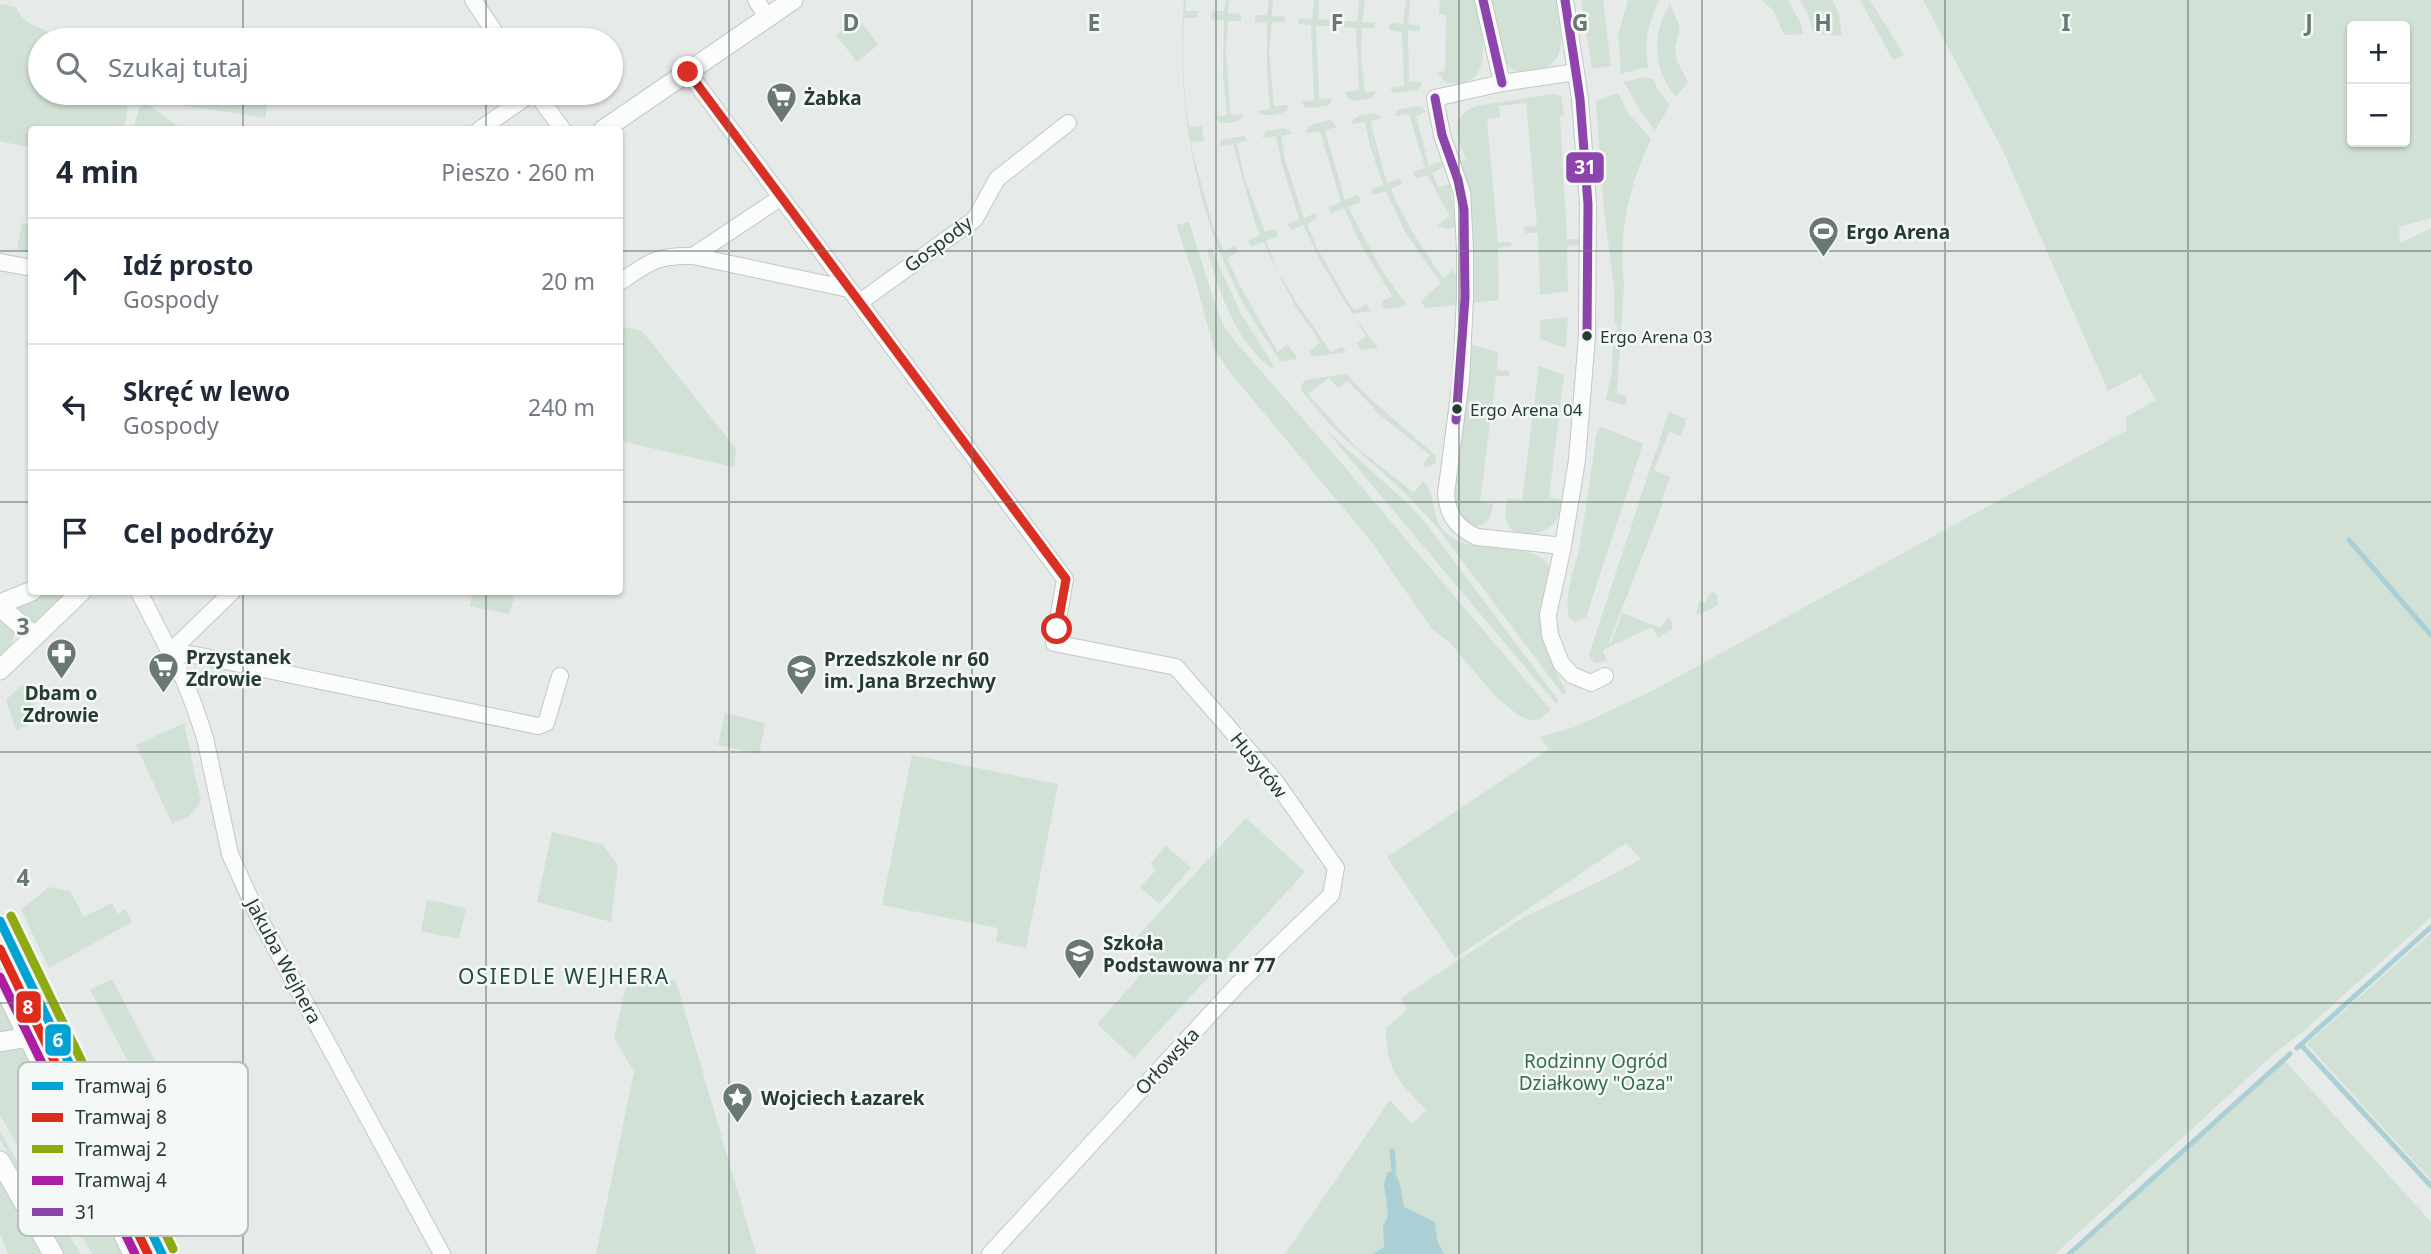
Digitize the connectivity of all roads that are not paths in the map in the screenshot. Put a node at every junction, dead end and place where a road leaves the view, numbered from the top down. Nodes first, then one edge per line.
1 (473, 0) edge
2 (757, 0) edge
3 (793, 0) edge
4 (1483, 0) edge
5 (1565, 0) edge
6 (767, 17) junction
7 (492, 28) edge
8 (688, 72) junction
9 (1576, 72) junction
10 (1502, 83) junction
11 (516, 105) edge
12 (543, 105) edge
13 (1068, 123) dead end
14 (485, 126) edge
15 (560, 126) edge
16 (609, 126) edge
17 (780, 198) junction
18 (693, 256) junction
19 (0, 262) edge
20 (28, 267) edge
21 (623, 280) edge
22 (849, 289) junction
23 (860, 302) junction
24 (1563, 546) junction
25 (28, 593) edge
26 (79, 595) edge
27 (141, 595) edge
28 (229, 595) edge
29 (0, 606) edge
30 (34, 636) junction
31 (170, 652) junction
32 (0, 670) edge
33 (560, 676) dead end
34 (1605, 676) dead end
35 (1336, 868) joint
36 (0, 979) edge
37 (28, 1037) junction
38 (0, 1042) edge
39 (40, 1062) edge
40 (0, 1161) edge
41 (18, 1193) edge
42 (42, 1236) edge
43 (124, 1236) edge
44 (52, 1254) edge
45 (133, 1254) edge
46 (442, 1254) edge
47 (990, 1254) edge

1 - 7 street
2 - 6 street
3 - 6 street
4 - 10 street
5 - 9 street
6 - 8 street
8 - 16 street
8 - 17 street
9 - 10 street
9 - 24 street
10 - 24 street
11 - 14 street
12 - 15 street
13 - 23 street, Gospody
17 - 18 street
17 - 22 street
18 - 21 street
18 - 22 street
19 - 20 street
22 - 23 street
23 - 35 street, Husytów
24 - 34 street
25 - 29 street
26 - 30 street
27 - 31 street, Jakuba Wejhera
28 - 31 street
29 - 30 street
30 - 32 street
31 - 33 street
31 - 46 street, Jakuba Wejhera
35 - 47 street, Orłowska
36 - 37 street
37 - 38 street
37 - 39 street
40 - 41 street
42 - 44 street
43 - 45 street

